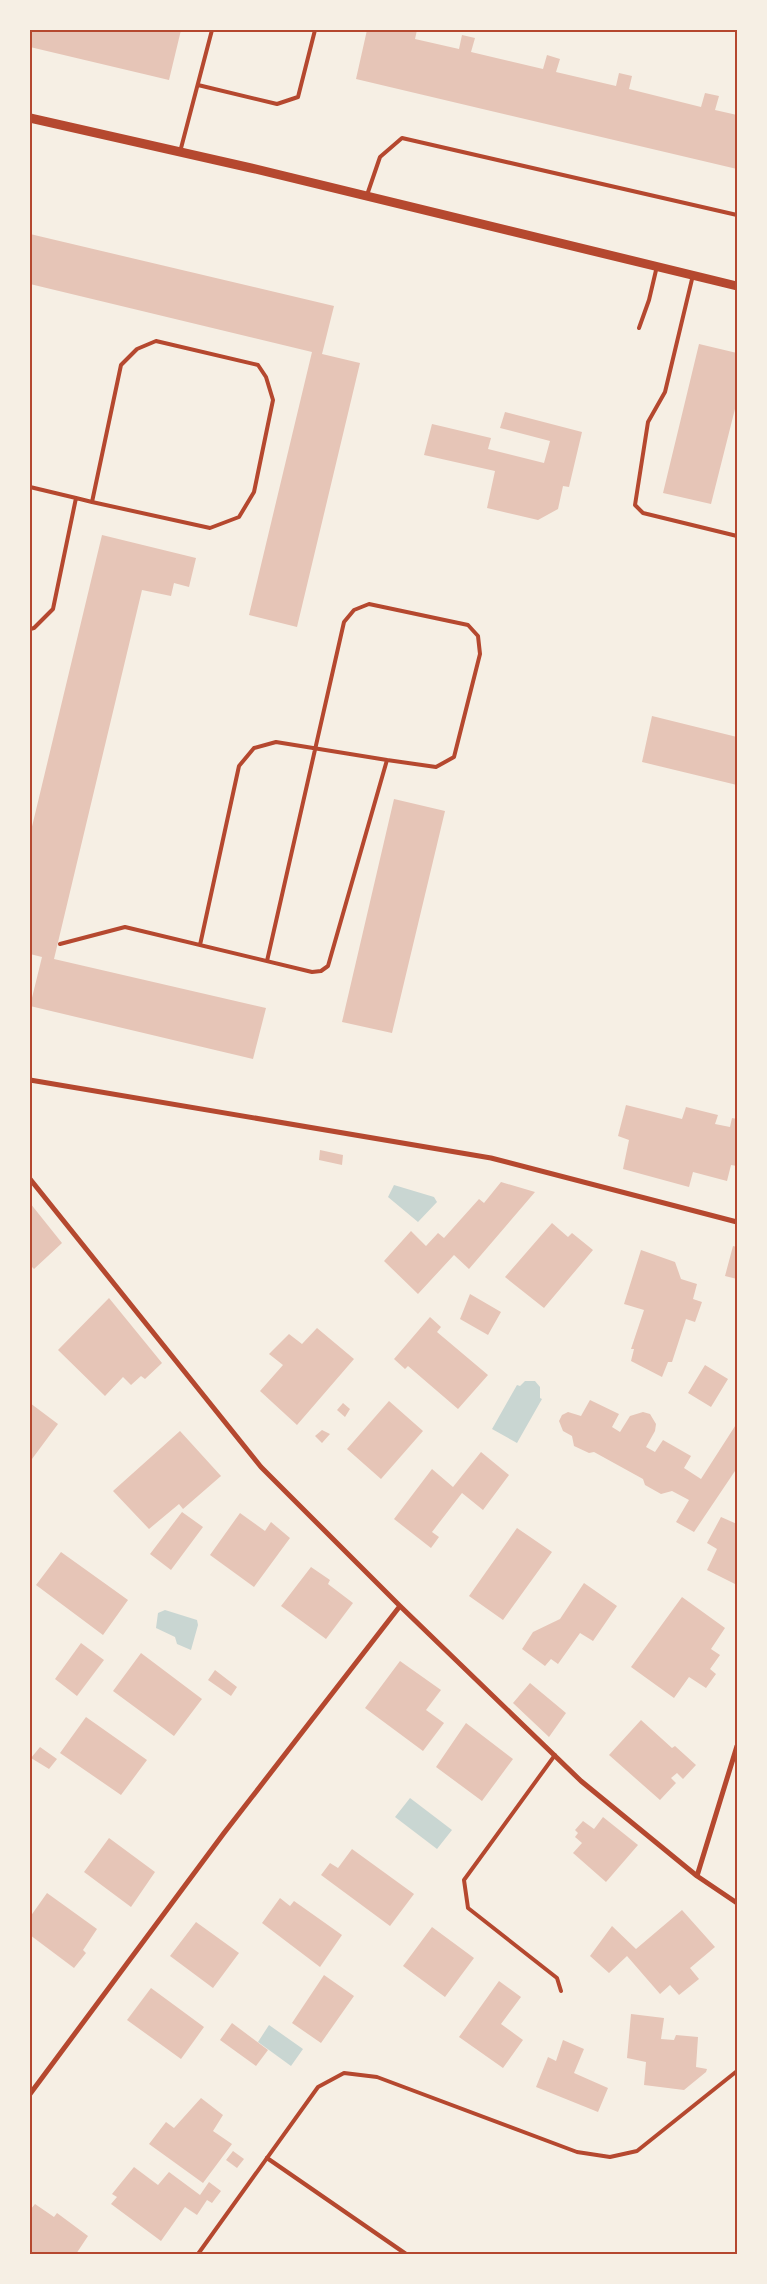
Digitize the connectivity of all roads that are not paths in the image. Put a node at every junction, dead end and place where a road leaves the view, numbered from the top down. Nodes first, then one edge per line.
1 (212, 30) edge
2 (315, 30) edge
3 (198, 85) junction
4 (30, 118) edge
5 (180, 152) junction
6 (366, 198) junction
7 (737, 215) edge
8 (657, 266) junction
9 (693, 275) junction
10 (737, 286) edge
11 (639, 328) dead end
12 (30, 487) edge
13 (76, 498) junction
14 (92, 502) junction
15 (737, 536) edge
16 (30, 629) edge
17 (314, 749) junction
18 (386, 760) junction
19 (60, 944) dead end
20 (200, 945) junction
21 (267, 961) junction
22 (30, 1080) edge
23 (30, 1180) edge
24 (737, 1222) edge
25 (400, 1606) junction
26 (737, 1746) edge
27 (555, 1755) junction
28 (697, 1876) junction
29 (737, 1903) edge
30 (560, 1991) dead end
31 (737, 2071) edge
32 (30, 2094) edge
33 (267, 2158) junction
34 (198, 2254) edge
35 (406, 2254) edge

1 - 3 lane
2 - 3 lane
3 - 5 lane
4 - 5 street
5 - 6 street
6 - 7 lane
6 - 8 street
8 - 9 street
8 - 11 lane
9 - 10 street
9 - 15 lane
12 - 13 lane
13 - 14 lane
13 - 16 lane
14 - 14 lane
17 - 18 lane
17 - 18 lane
17 - 20 lane
17 - 21 lane
18 - 21 lane
19 - 20 lane
20 - 21 lane
22 - 24 street
23 - 25 street
25 - 27 street
25 - 32 street
26 - 28 street
27 - 28 street
27 - 30 lane
28 - 29 street
31 - 33 lane
33 - 34 lane
33 - 35 street

